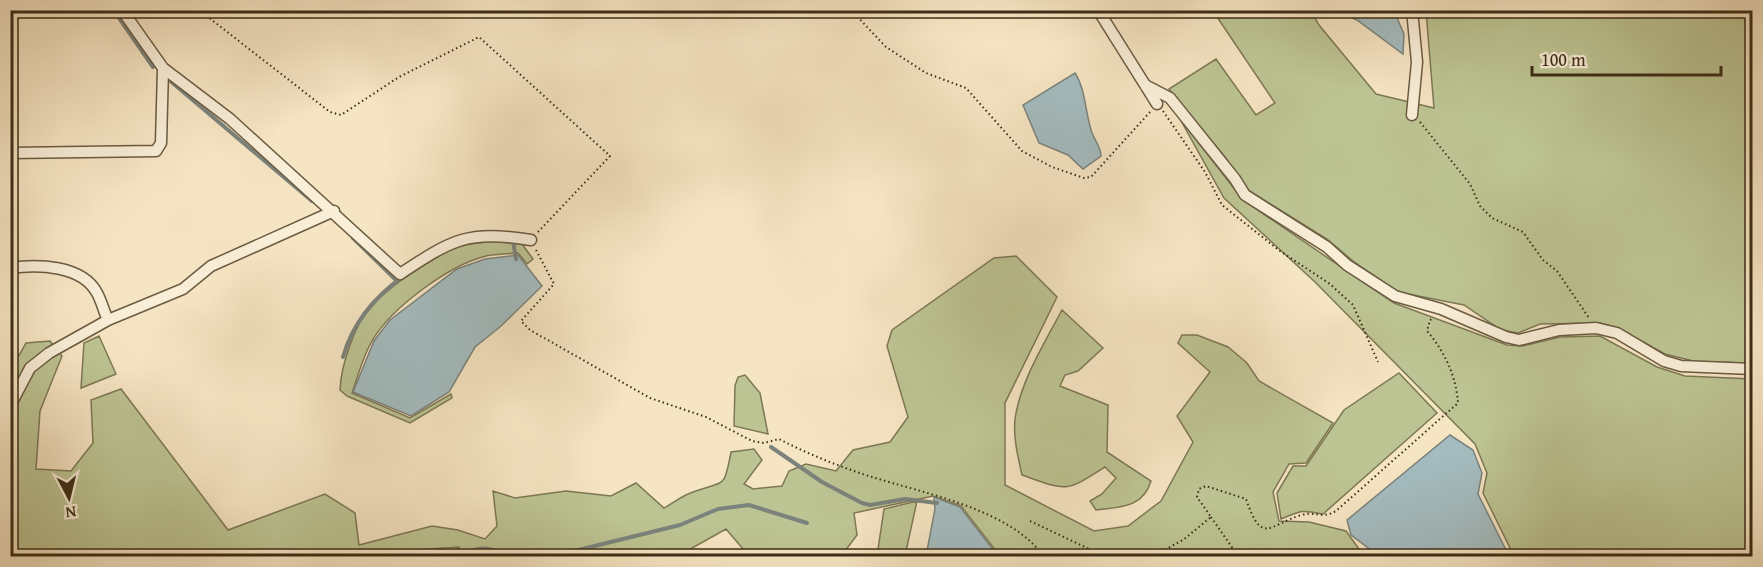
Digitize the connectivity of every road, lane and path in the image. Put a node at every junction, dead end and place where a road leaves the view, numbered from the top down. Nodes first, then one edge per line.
1 (122, 10) edge
2 (199, 10) edge
3 (851, 10) edge
4 (1098, 10) edge
5 (1412, 10) edge
6 (163, 69) junction
7 (1144, 85) junction
8 (1157, 104) junction
9 (1412, 114) joint
10 (10, 153) edge
11 (334, 211) junction
12 (531, 240) junction
13 (10, 268) edge
14 (1437, 317) dead end
15 (108, 320) junction
16 (1596, 328) junction
17 (1378, 362) dead end
18 (1752, 369) edge
19 (10, 406) edge
20 (1211, 517) junction
21 (1029, 521) dead end
22 (1043, 556) edge
23 (1104, 556) edge
24 (1153, 556) edge
25 (1238, 556) edge

1 - 6 street
2 - 12 path
3 - 8 path
4 - 7 street
5 - 9 street
6 - 10 street
6 - 11 street
7 - 8 street
7 - 16 street
8 - 17 path
9 - 16 path
11 - 12 street
11 - 15 street
12 - 22 path
13 - 15 street
14 - 20 path
15 - 19 street
16 - 18 street
20 - 24 path
20 - 25 path
21 - 23 path

